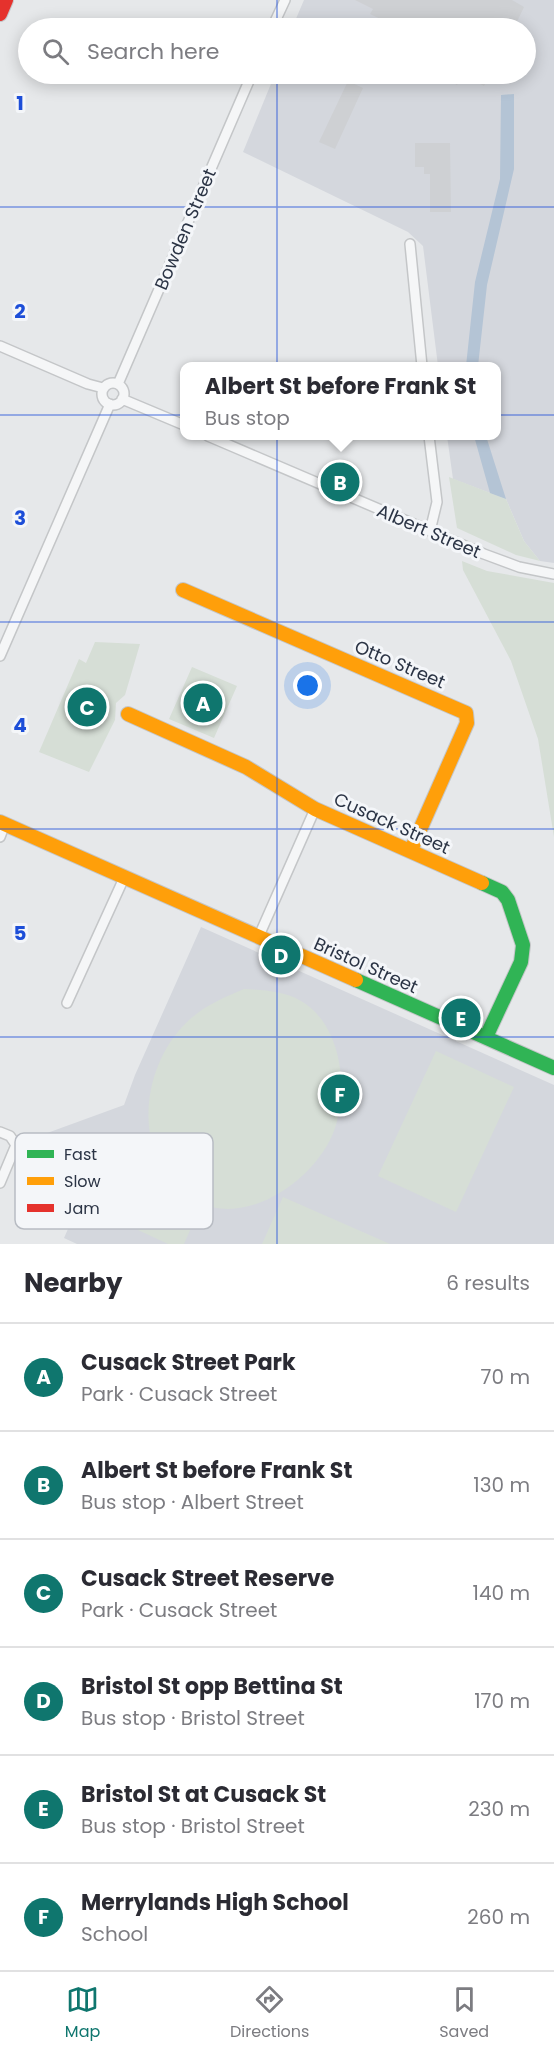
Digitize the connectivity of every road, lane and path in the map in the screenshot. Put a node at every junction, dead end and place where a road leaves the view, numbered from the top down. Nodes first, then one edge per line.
1 (6, 0) edge
2 (285, 0) edge
3 (0, 14) edge
4 (277, 18) edge
5 (248, 84) edge
6 (410, 244) dead end
7 (0, 346) edge
8 (422, 362) edge
9 (118, 384) junction
10 (103, 388) junction
11 (122, 399) junction
12 (110, 404) junction
13 (180, 423) edge
14 (220, 440) edge
15 (430, 440) edge
16 (430, 531) junction
17 (550, 574) edge
18 (183, 590) dead end
19 (0, 656) edge
20 (128, 714) dead end
21 (315, 809) junction
22 (2, 828) edge
23 (411, 850) junction
24 (124, 878) junction
25 (258, 938) junction
26 (67, 1003) dead end
27 (486, 1037) junction
28 (554, 1068) edge
29 (0, 1132) edge
30 (15, 1144) edge
31 (15, 1147) edge
32 (0, 1183) edge

1 - 3 street
2 - 4 street
5 - 9 street, Bowden Street
6 - 8 street
7 - 10 street
9 - 10 street
9 - 11 street
10 - 12 street
11 - 12 street
11 - 13 street
12 - 19 street
14 - 16 street, Albert Street
15 - 16 street
16 - 17 street, Albert Street
18 - 23 street, Otto Street
20 - 21 street, Cusack Street
21 - 23 street, Cusack Street
21 - 25 street
22 - 24 street, Bristol Street
23 - 27 street, Cusack Street
24 - 25 street, Bristol Street
24 - 26 street
25 - 27 street, Bristol Street
27 - 28 street, Bristol Street
29 - 30 street
31 - 32 street

